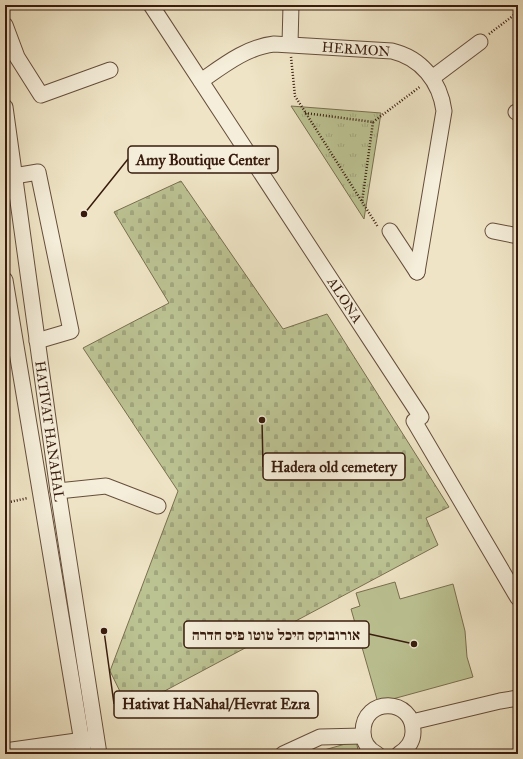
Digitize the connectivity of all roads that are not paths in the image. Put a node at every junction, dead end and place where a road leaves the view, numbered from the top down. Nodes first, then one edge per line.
1 (152, 5) edge
2 (291, 5) edge
3 (5, 25) edge
4 (480, 42) road end
5 (290, 44) junction
6 (110, 70) dead end
7 (432, 78) junction
8 (201, 80) junction
9 (5, 107) edge
10 (14, 176) junction
11 (390, 231) road end
12 (493, 231) dead end
13 (518, 236) edge
14 (5, 284) edge
15 (38, 342) junction
16 (58, 491) junction
17 (158, 506) dead end
18 (518, 598) edge
19 (518, 698) edge
20 (412, 722) junction
21 (363, 736) junction
22 (87, 744) edge
23 (5, 752) edge
24 (99, 754) edge
25 (283, 754) edge
26 (377, 754) edge
27 (399, 754) edge

1 - 8 street, ALONA
2 - 5 street
3 - 6 street
4 - 7 street
5 - 7 street, HERMON
5 - 8 street, HERMON
7 - 11 street, HERMON
8 - 18 street, ALONA
9 - 10 street, HATIVAT HANAHAL
10 - 15 street, HATIVAT HANAHAL
10 - 15 street
12 - 13 street
14 - 22 street, HATIVAT HANAHAL
15 - 16 street, HATIVAT HANAHAL
16 - 17 street
16 - 22 street, HATIVAT HANAHAL
19 - 20 street
20 - 21 street
20 - 27 street
21 - 25 street
21 - 26 street
22 - 23 street
22 - 24 street, HATIVAT HANAHAL

